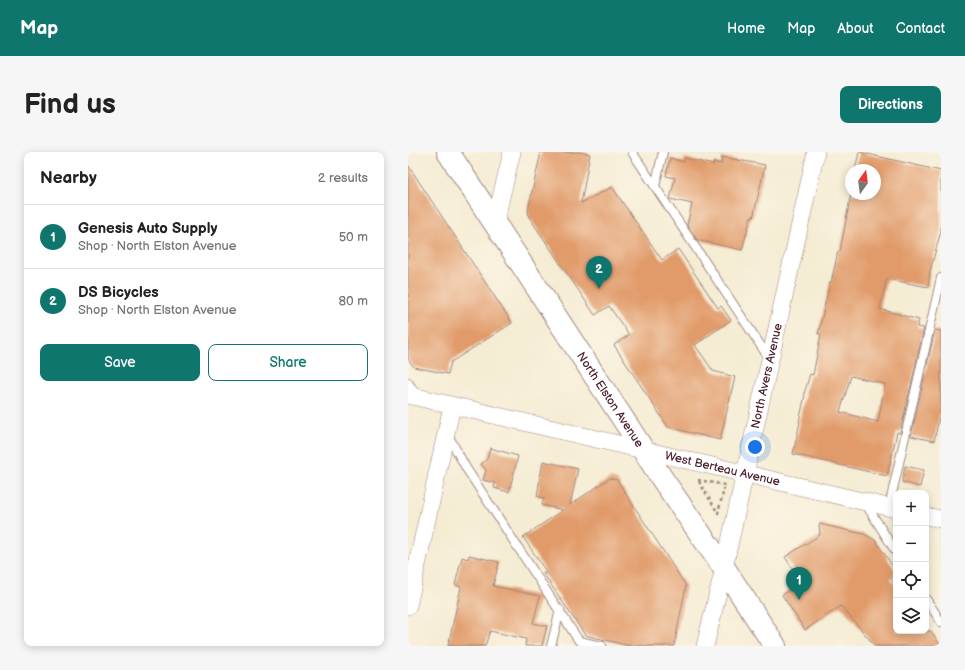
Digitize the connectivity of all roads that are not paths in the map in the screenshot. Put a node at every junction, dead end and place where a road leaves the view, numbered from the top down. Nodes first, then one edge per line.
1 (448, 152) edge
2 (512, 152) edge
3 (632, 152) edge
4 (663, 152) edge
5 (816, 152) edge
6 (655, 186) junction
7 (495, 222) junction
8 (941, 278) edge
9 (770, 359) junction
10 (408, 382) edge
11 (413, 396) edge
12 (452, 406) junction
13 (446, 433) junction
14 (644, 450) junction
15 (744, 473) junction
16 (864, 501) junction
17 (892, 508) edge
18 (929, 517) edge
19 (941, 519) edge
20 (893, 547) edge
21 (724, 568) junction
22 (929, 604) edge
23 (408, 606) edge
24 (560, 610) junction
25 (941, 622) edge
26 (551, 646) edge
27 (602, 646) edge
28 (705, 646) edge
29 (775, 646) edge

1 - 7 main road, North Elston Avenue
2 - 7 street
3 - 6 lane
4 - 6 lane
5 - 9 street, North Avers Avenue
6 - 9 lane
7 - 14 main road, North Elston Avenue
8 - 17 lane
9 - 15 street, North Avers Avenue
10 - 11 lane
11 - 12 street, West Berteau Avenue
12 - 13 street
12 - 14 street, West Berteau Avenue
13 - 23 street
13 - 24 lane
14 - 15 street, West Berteau Avenue
14 - 21 main road, North Elston Avenue
15 - 16 street, West Berteau Avenue
15 - 21 street, North Avers Avenue
16 - 17 street, West Berteau Avenue
16 - 20 lane
18 - 19 street
21 - 28 street, North Avers Avenue
21 - 29 main road, North Elston Avenue
22 - 25 lane
24 - 26 lane
24 - 27 lane

